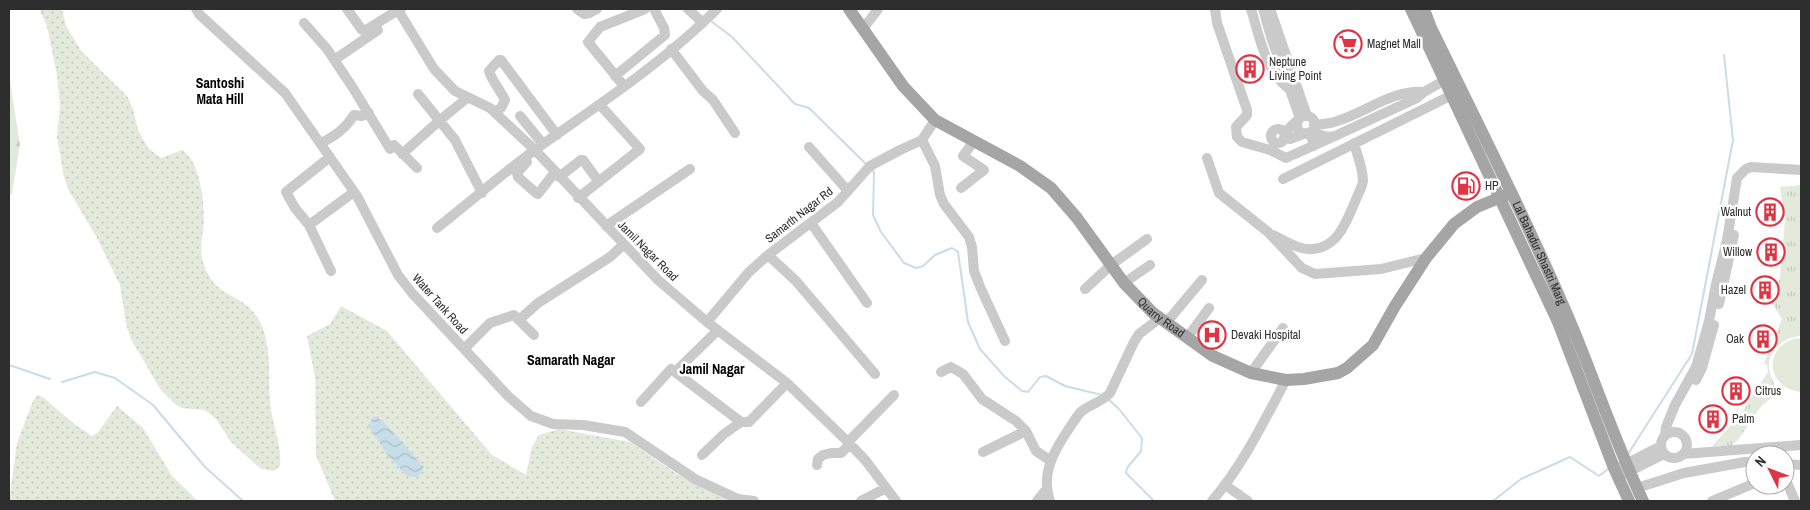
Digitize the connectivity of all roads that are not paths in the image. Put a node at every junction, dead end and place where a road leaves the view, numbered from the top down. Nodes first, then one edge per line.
1 (347, 9) edge
2 (577, 9) edge
3 (597, 9) edge
4 (646, 9) edge
5 (654, 9) edge
6 (688, 9) edge
7 (717, 9) edge
8 (878, 9) edge
9 (1215, 9) edge
10 (1251, 9) edge
11 (1263, 9) edge
12 (1270, 9) edge
13 (1411, 9) edge
14 (1424, 9) edge
15 (199, 10) edge
16 (853, 10) edge
17 (393, 11) edge
18 (702, 22) junction
19 (304, 23) dead end
20 (863, 29) junction
21 (379, 30) dead end
22 (1270, 37) junction
23 (672, 49) junction
24 (334, 60) junction
25 (507, 62) dead end
26 (615, 76) junction
27 (1445, 80) junction
28 (624, 86) junction
29 (1424, 92) junction
30 (418, 94) dead end
31 (1452, 95) junction
32 (467, 98) junction
33 (600, 105) junction
34 (495, 112) junction
35 (369, 113) junction
36 (520, 116) dead end
37 (1304, 117) junction
38 (935, 120) junction
39 (438, 121) junction
40 (1310, 130) junction
41 (559, 133) junction
42 (735, 133) dead end
43 (1284, 135) junction
44 (1335, 136) junction
45 (1268, 139) dead end
46 (922, 140) junction
47 (974, 141) junction
48 (321, 143) junction
49 (1354, 143) junction
50 (1314, 146) junction
51 (809, 147) dead end
52 (538, 149) junction
53 (402, 154) junction
54 (330, 157) junction
55 (1207, 158) dead end
56 (417, 168) dead end
57 (690, 170) dead end
58 (1801, 170) edge
59 (557, 174) junction
60 (1283, 179) dead end
61 (593, 180) junction
62 (961, 188) dead end
63 (848, 191) junction
64 (354, 192) junction
65 (482, 193) junction
66 (1506, 195) junction
67 (578, 198) junction
68 (811, 223) junction
69 (309, 225) junction
70 (606, 226) junction
71 (437, 228) dead end
72 (1268, 232) junction
73 (1147, 239) dead end
74 (623, 245) junction
75 (768, 255) junction
76 (1426, 258) junction
77 (1111, 265) junction
78 (1150, 265) dead end
79 (331, 271) dead end
80 (1202, 280) dead end
81 (1124, 283) junction
82 (1085, 289) dead end
83 (867, 303) dead end
84 (1209, 308) dead end
85 (519, 320) junction
86 (1163, 321) junction
87 (707, 322) junction
88 (1283, 328) dead end
89 (718, 330) junction
90 (534, 335) dead end
91 (1187, 338) junction
92 (1005, 341) dead end
93 (464, 349) junction
94 (675, 372) junction
95 (941, 372) dead end
96 (1251, 373) junction
97 (875, 374) dead end
98 (1286, 380) junction
99 (787, 383) junction
100 (894, 395) dead end
101 (641, 402) dead end
102 (741, 422) junction
103 (1026, 431) junction
104 (1667, 434) junction
105 (849, 443) junction
106 (1801, 445) edge
107 (1662, 450) junction
108 (983, 452) dead end
109 (1683, 454) junction
110 (702, 455) dead end
111 (1051, 461) junction
112 (1745, 462) edge
113 (817, 465) dead end
114 (1620, 466) junction
115 (1225, 485) junction
116 (1745, 487) edge
117 (886, 488) junction
118 (1636, 488) junction
119 (1046, 490) junction
120 (754, 501) edge
121 (861, 501) edge
122 (896, 501) edge
123 (1037, 501) edge
124 (1050, 501) edge
125 (1212, 501) edge
126 (1248, 501) edge
127 (1629, 501) edge
128 (1643, 501) edge
129 (1712, 501) edge

1 - 17 street
2 - 3 street
4 - 26 street
5 - 26 street
6 - 18 street
7 - 18 street
8 - 20 street
9 - 50 street
10 - 22 street
11 - 22 street
12 - 22 street
13 - 27 main road, Lal Bahadur Shastri Marg
14 - 66 main road, Lal Bahadur Shastri Marg
15 - 48 street, Water Tank Road
16 - 20 main road, Quarry Road
17 - 32 street, Jamil Nagar Road
18 - 23 street
19 - 24 street
20 - 38 main road, Quarry Road
21 - 24 street
22 - 37 street
22 - 37 street
23 - 28 street
23 - 42 street
24 - 35 street
25 - 41 street
26 - 28 street
27 - 29 street
27 - 31 main road, Lal Bahadur Shastri Marg
28 - 33 street
29 - 40 street
29 - 44 street
30 - 39 street
31 - 49 street
31 - 66 main road, Lal Bahadur Shastri Marg
32 - 34 street, Jamil Nagar Road
32 - 39 street
33 - 41 street
33 - 61 street
34 - 41 street
34 - 52 street, Jamil Nagar Road
35 - 48 street
35 - 53 street
36 - 52 street
37 - 40 street
37 - 40 street
37 - 43 street
38 - 46 street
38 - 47 main road, Quarry Road
39 - 53 street
39 - 65 street
40 - 43 street
40 - 44 street
40 - 50 street
41 - 52 street
43 - 45 street
44 - 50 street
46 - 63 street, Samarth Nagar Rd
46 - 92 street
47 - 62 street
47 - 77 main road, Quarry Road
48 - 54 street, Water Tank Road
49 - 60 street
49 - 72 street
51 - 63 street
52 - 59 street, Jamil Nagar Road
52 - 59 street
52 - 65 street
53 - 56 street
54 - 64 street, Water Tank Road
54 - 69 street
55 - 72 street
57 - 70 street
58 - 104 street
59 - 61 street
59 - 67 street, Jamil Nagar Road
61 - 67 street
63 - 68 street, Samarth Nagar Rd
64 - 69 street
64 - 93 street, Water Tank Road
65 - 71 street
66 - 76 main road, Quarry Road
66 - 114 main road, Lal Bahadur Shastri Marg
67 - 70 street, Jamil Nagar Road
68 - 75 street, Samarth Nagar Rd
68 - 83 street
69 - 79 street
70 - 74 street, Jamil Nagar Road
72 - 76 street
73 - 77 street
74 - 85 street
74 - 87 street, Jamil Nagar Road
75 - 87 street, Samarth Nagar Rd
75 - 97 street
76 - 98 main road, Quarry Road
77 - 81 main road, Quarry Road
77 - 82 street
78 - 81 street
80 - 86 street
81 - 86 main road, Quarry Road
84 - 91 street
85 - 90 street
85 - 93 street
86 - 91 main road, Quarry Road
86 - 111 street
87 - 89 street, Jamil Nagar Road
88 - 96 street
89 - 94 street
89 - 99 street, Jamil Nagar Road
91 - 96 main road, Quarry Road
93 - 120 street, Water Tank Road
94 - 101 street
94 - 102 street
95 - 103 street
96 - 98 main road, Quarry Road
98 - 115 street
99 - 102 street
99 - 105 street, Jamil Nagar Road
100 - 105 street
102 - 110 street
103 - 108 street
103 - 111 street
104 - 107 street
104 - 109 street
105 - 113 street
105 - 117 street, Jamil Nagar Road
106 - 109 street
107 - 109 street
107 - 114 street
111 - 119 street
112 - 118 street
114 - 118 main road, Lal Bahadur Shastri Marg
114 - 127 main road, Lal Bahadur Shastri Marg
115 - 125 street
115 - 126 street
116 - 129 street
117 - 121 street
117 - 122 street, Jamil Nagar Road
118 - 128 main road, Lal Bahadur Shastri Marg
119 - 123 street
119 - 124 street

